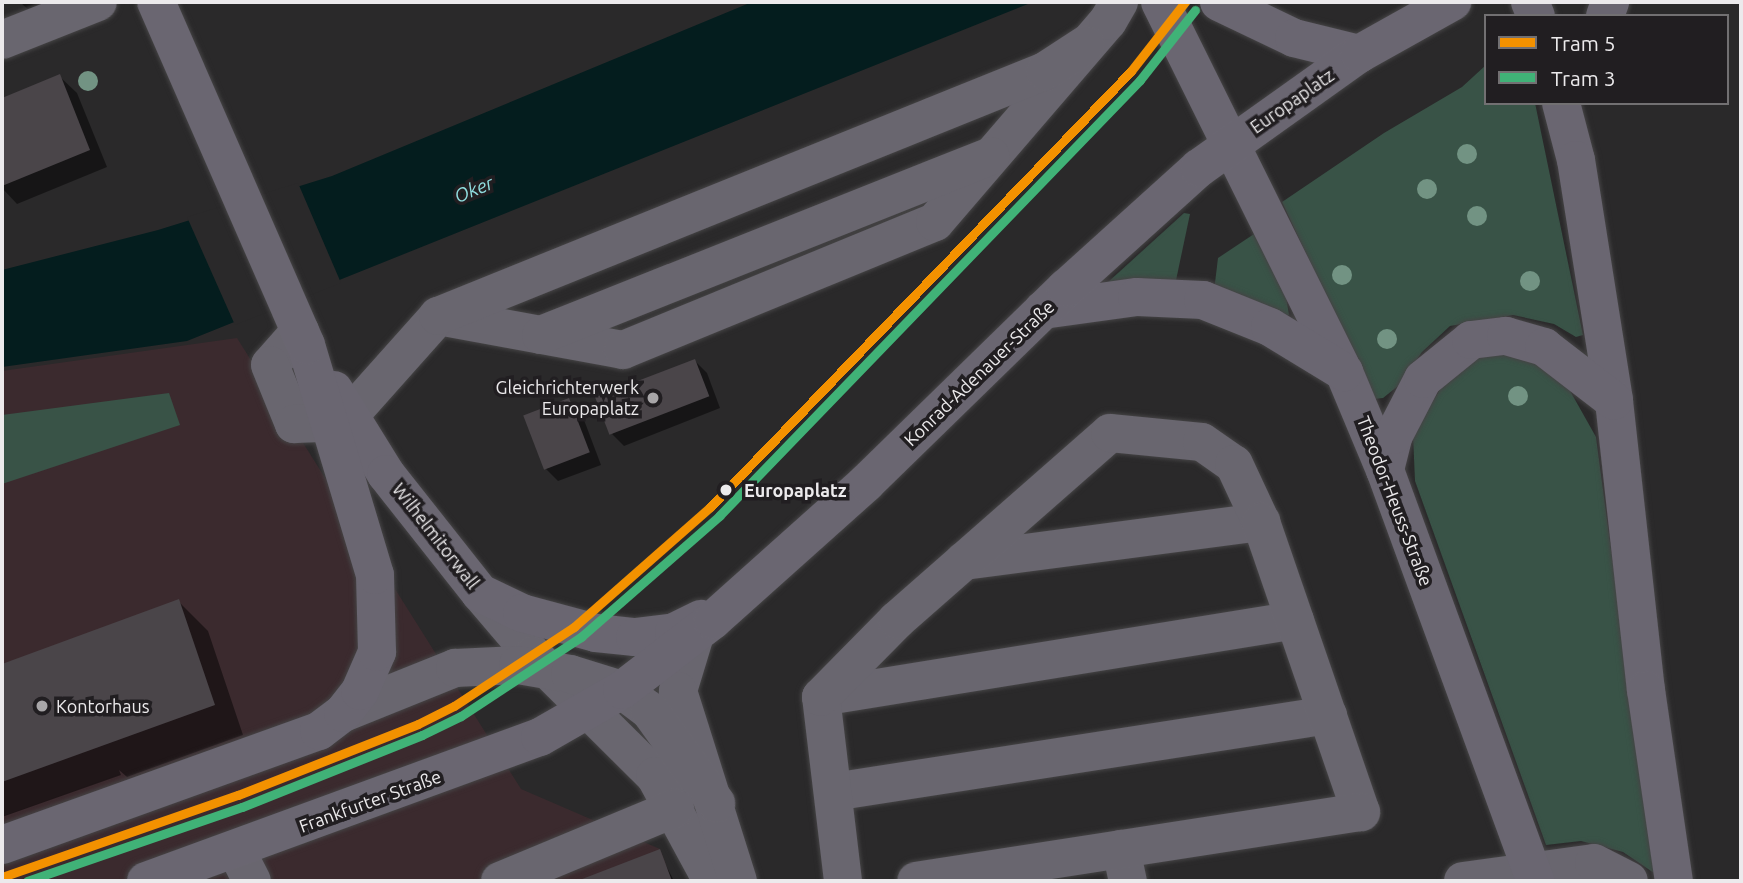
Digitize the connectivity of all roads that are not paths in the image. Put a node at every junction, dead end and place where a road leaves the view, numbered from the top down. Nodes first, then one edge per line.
1 (98, 2) edge
2 (156, 2) edge
3 (1119, 2) edge
4 (1160, 2) edge
5 (1219, 2) edge
6 (1394, 2) edge
7 (1452, 2) edge
8 (2, 40) edge
9 (1085, 46) junction
10 (1359, 54) junction
11 (1562, 105) edge
12 (1586, 105) edge
13 (1232, 143) junction
14 (1576, 160) junction
15 (1043, 310) junction
16 (438, 316) junction
17 (299, 329) junction
18 (1344, 372) junction
19 (1614, 401) junction
20 (327, 424) junction
21 (1385, 470) junction
22 (1261, 522) junction
23 (964, 561) junction
24 (481, 593) junction
25 (729, 606) junction
26 (1295, 620) junction
27 (695, 635) junction
28 (548, 670) junction
29 (622, 690) junction
30 (821, 697) junction
31 (589, 710) junction
32 (343, 713) junction
33 (1328, 715) junction
34 (833, 792) junction
35 (716, 803) junction
36 (676, 808) junction
37 (2, 845) edge
38 (1124, 865) edge
39 (244, 866) edge
40 (1533, 876) edge
41 (146, 881) edge
42 (500, 881) edge
43 (712, 881) edge
44 (738, 881) edge
45 (843, 881) edge
46 (916, 881) edge
47 (1462, 881) edge
48 (1629, 881) edge
49 (1674, 881) edge

1 - 8 street
2 - 17 main road, Wilhelmitorwall
3 - 9 street
4 - 13 main road, Europaplatz
5 - 10 main road
6 - 10 main road
7 - 10 main road, Europaplatz
9 - 16 street
9 - 16 street
10 - 13 main road, Europaplatz
11 - 14 main road
12 - 14 main road
13 - 15 main road, Konrad-Adenauer-Straße
13 - 18 main road, Theodor-Heuss-Straße
14 - 19 main road
15 - 18 main road
15 - 25 main road, Konrad-Adenauer-Straße
16 - 20 street
17 - 20 main road, Wilhelmitorwall
17 - 20 street
18 - 21 main road, Theodor-Heuss-Straße
19 - 21 main road
19 - 49 main road
20 - 24 main road, Wilhelmitorwall
20 - 32 main road, Wilhelmitorwall
21 - 40 main road, Theodor-Heuss-Straße
22 - 23 street
22 - 23 street
22 - 26 street
23 - 30 street
24 - 25 main road, Konrad-Adenauer-Straße
24 - 28 street, Wilhelmitorwall
25 - 27 main road, Konrad-Adenauer-Straße
26 - 30 street
26 - 33 street
27 - 29 main road, Konrad-Adenauer-Straße
27 - 35 street
28 - 29 street
28 - 31 street, Wilhelmitorwall
28 - 32 street
29 - 31 main road, Konrad-Adenauer-Straße
29 - 35 street
30 - 34 street
31 - 36 street, Wilhelmitorwall
31 - 39 main road, Frankfurter Straße
32 - 37 main road
33 - 34 street
33 - 38 street
34 - 45 street
35 - 44 street
36 - 42 street
36 - 43 street, Wilhelmitorwall
38 - 46 street
39 - 41 main road, Frankfurter Straße
40 - 47 street
40 - 48 street

